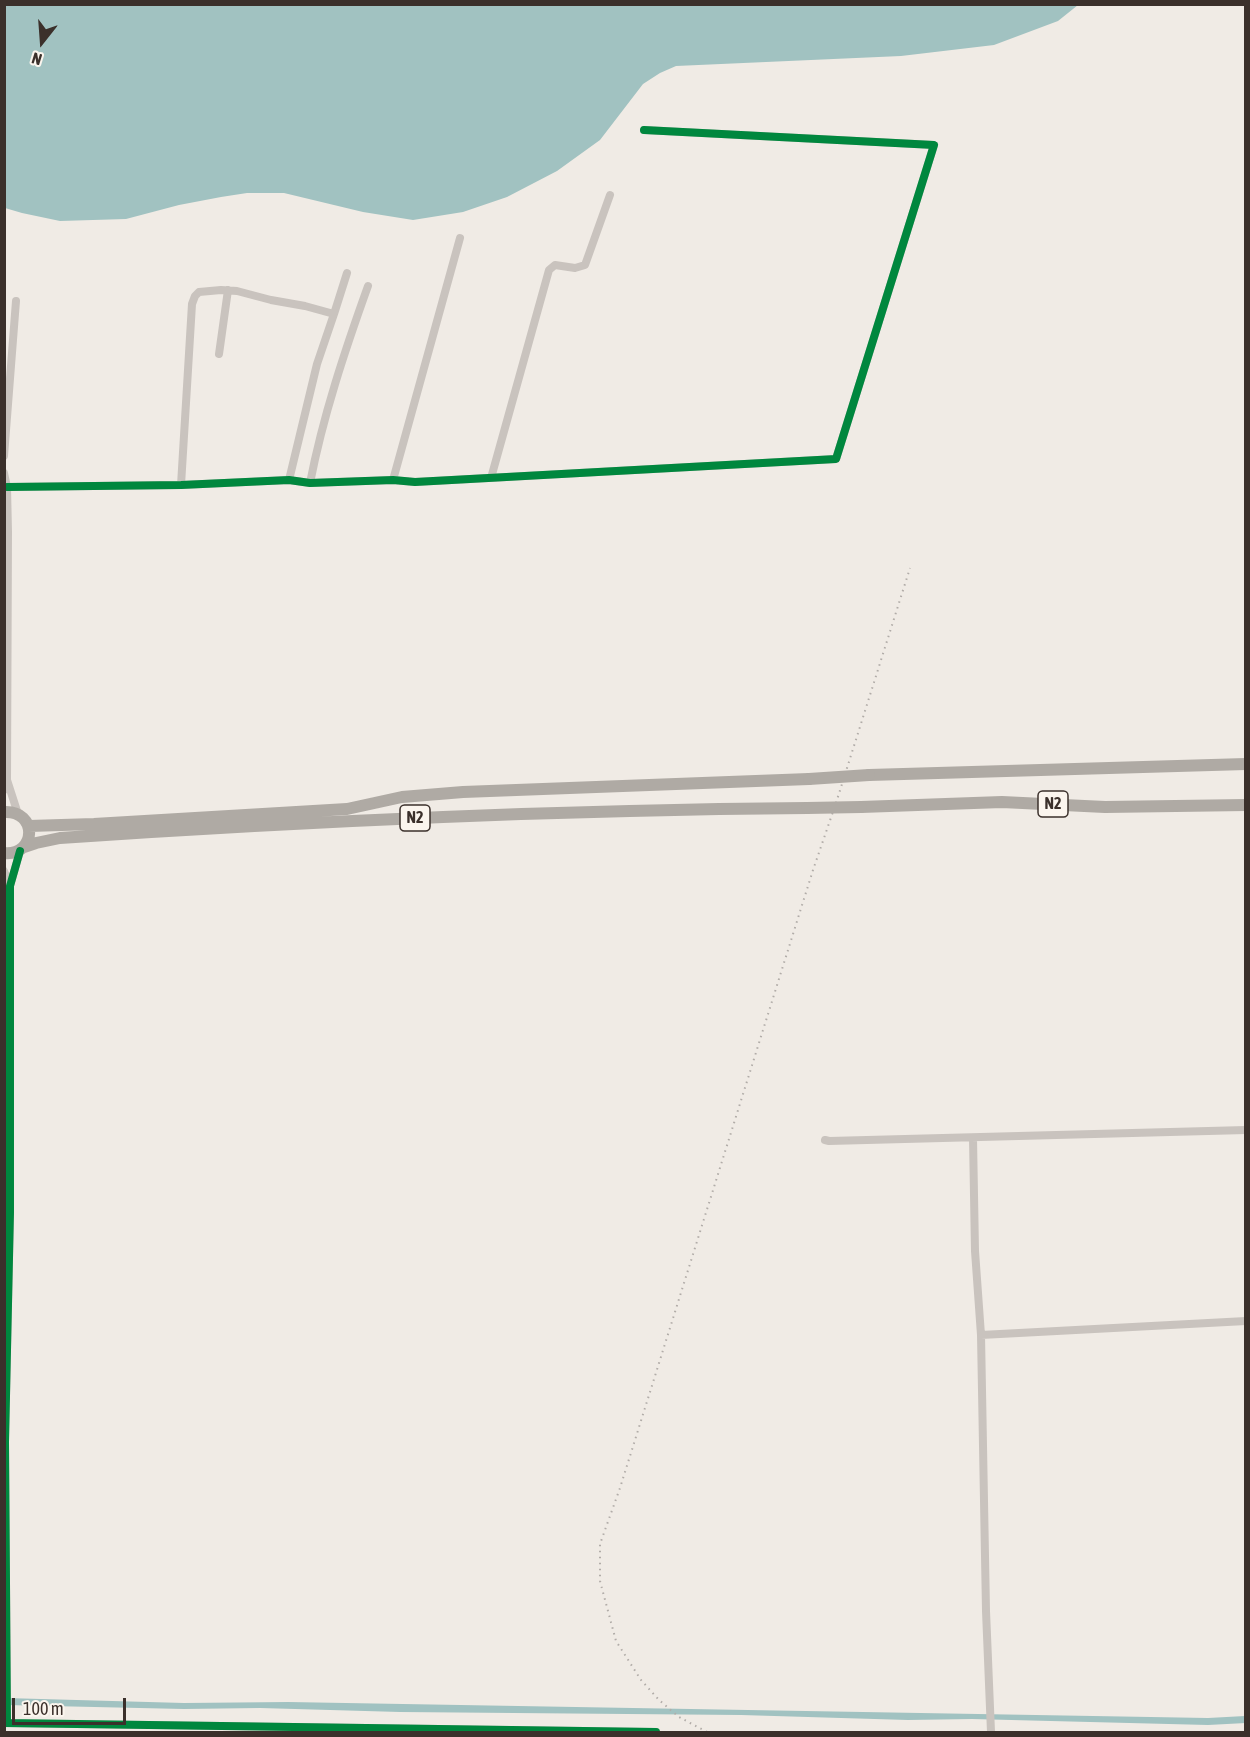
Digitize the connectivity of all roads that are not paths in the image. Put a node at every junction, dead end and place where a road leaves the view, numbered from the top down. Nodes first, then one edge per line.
1 (644, 130) dead end
2 (610, 195) dead end
3 (460, 238) dead end
4 (347, 273) dead end
5 (368, 286) dead end
6 (228, 290) junction
7 (16, 301) dead end
8 (334, 314) junction
9 (219, 354) dead end
10 (4, 456) edge
11 (4, 474) edge
12 (491, 478) junction
13 (289, 480) junction
14 (393, 480) junction
15 (310, 483) junction
16 (181, 485) junction
17 (7, 487) junction
18 (1245, 764) edge
19 (7, 779) junction
20 (4, 790) edge
21 (1245, 805) edge
22 (4, 812) edge
23 (18, 814) junction
24 (29, 826) junction
25 (22, 849) junction
26 (4, 853) edge
27 (4, 871) edge
28 (10, 886) junction
29 (1245, 1130) edge
30 (973, 1138) junction
31 (825, 1140) dead end
32 (1245, 1321) edge
33 (981, 1335) junction
34 (5, 1442) edge
35 (5, 1723) edge
36 (51, 1728) edge
37 (126, 1729) edge
38 (276, 1730) edge
39 (434, 1731) edge
40 (592, 1732) edge
41 (656, 1732) edge
42 (991, 1732) edge

1 - 12 street
2 - 12 street
3 - 14 street
4 - 8 street
5 - 15 street
6 - 8 street
6 - 9 street
6 - 16 street
7 - 10 street
8 - 13 street
11 - 17 street
12 - 14 street
13 - 15 street
13 - 16 street
14 - 15 street
16 - 17 street
17 - 19 street
18 - 24 highway, N2, bridge
19 - 20 street
19 - 23 street
21 - 25 highway, N2, bridge
22 - 23 highway
23 - 24 highway
24 - 25 highway
25 - 26 highway
25 - 28 street
27 - 28 street
28 - 34 street
29 - 30 street
30 - 31 street
30 - 33 street
32 - 33 street
33 - 42 street
34 - 35 street
35 - 36 street
36 - 37 street
37 - 38 street
38 - 39 street
39 - 40 street
40 - 41 street

